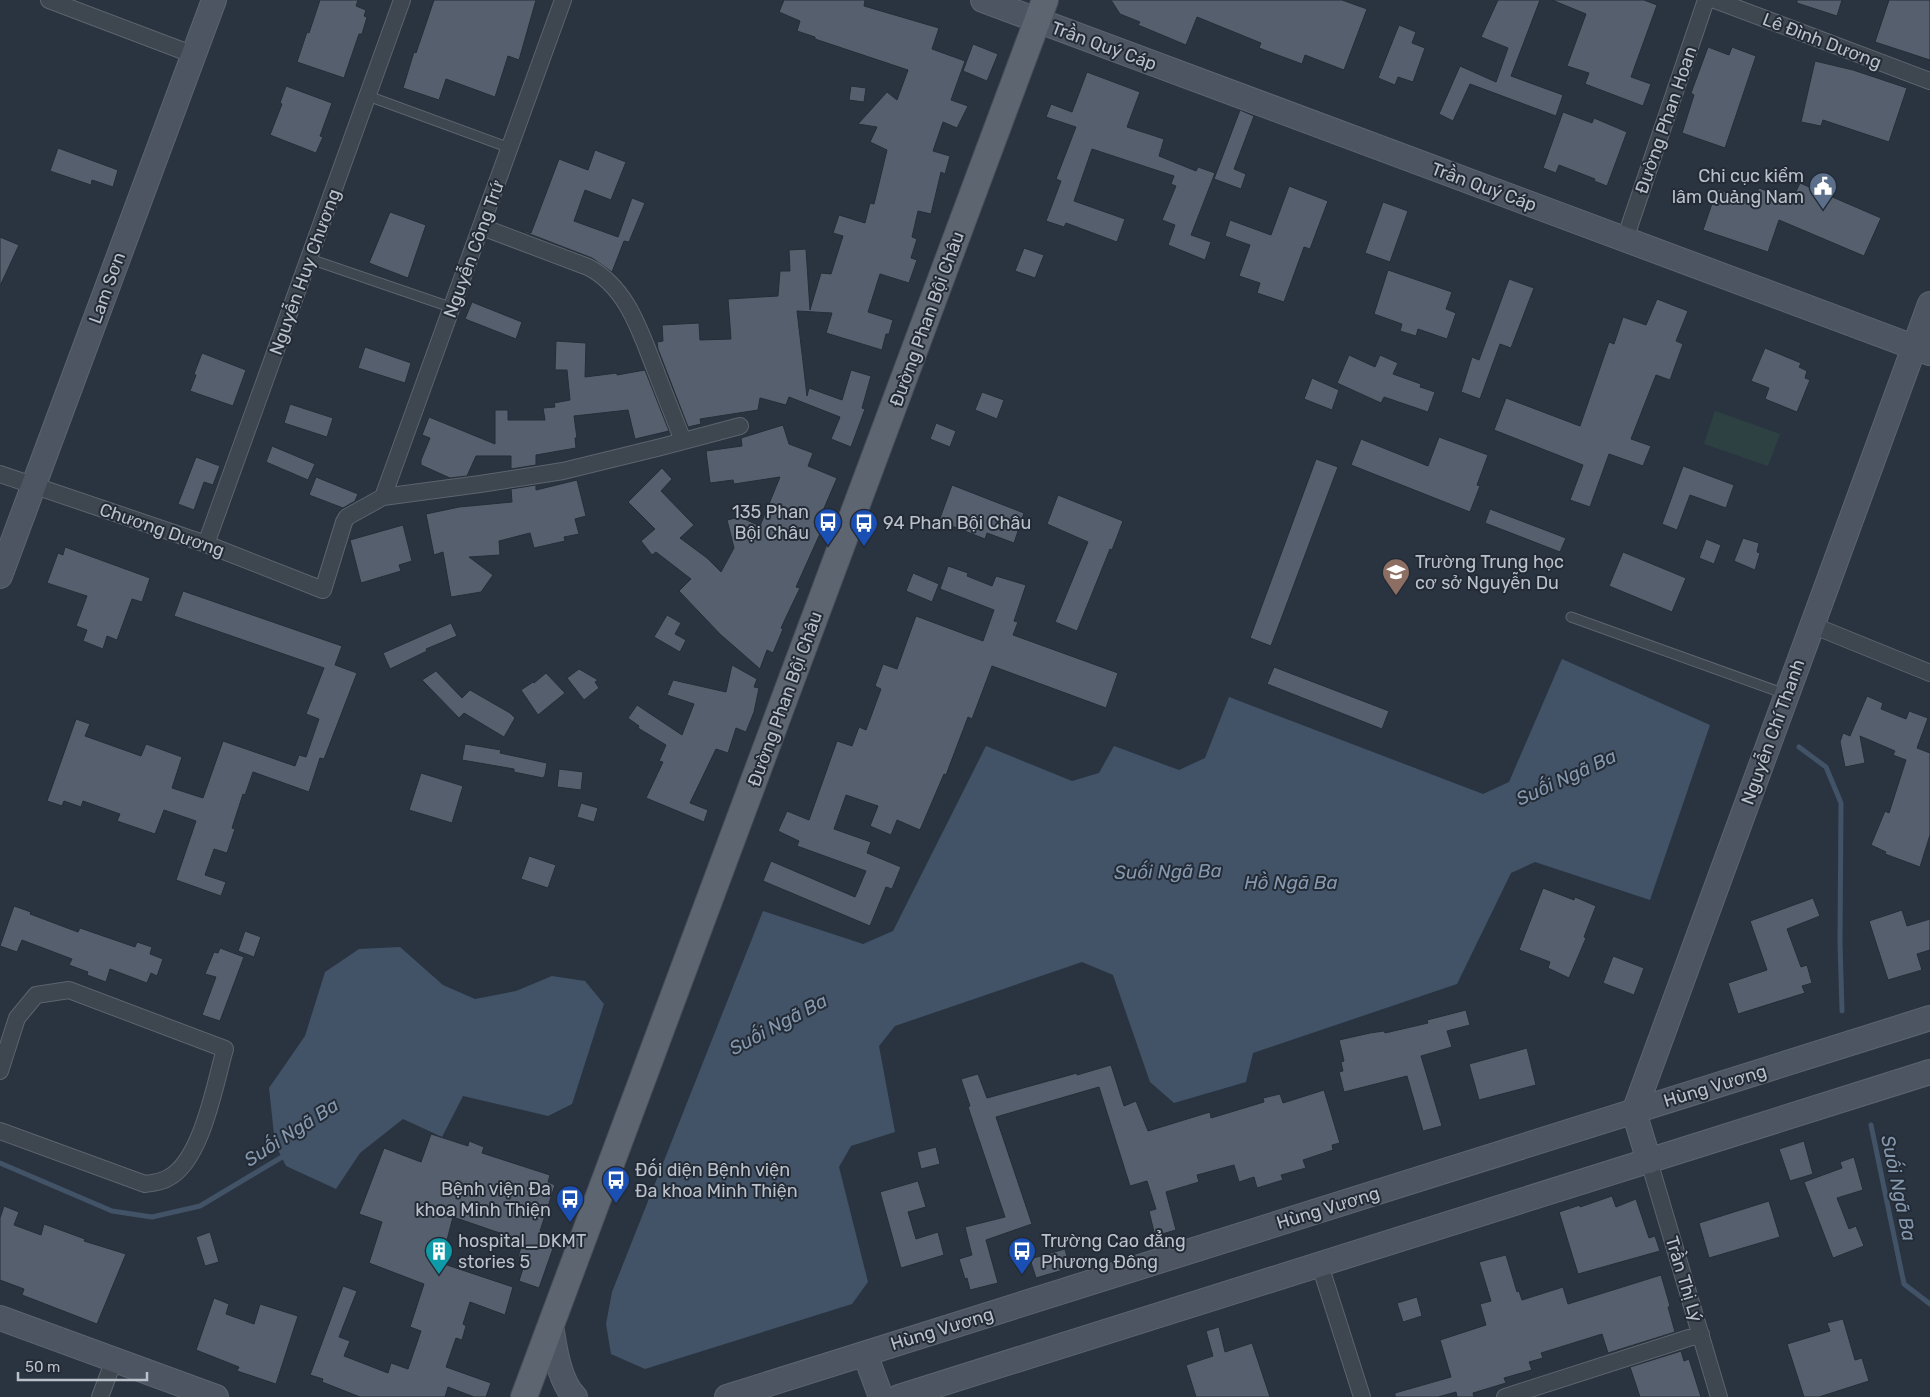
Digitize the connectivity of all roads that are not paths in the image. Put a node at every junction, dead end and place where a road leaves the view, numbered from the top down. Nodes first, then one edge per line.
1 (49, 0) edge
2 (214, 0) edge
3 (402, 0) edge
4 (563, 0) edge
5 (983, 0) edge
6 (1706, 0) edge
7 (1715, 0) edge
8 (1042, 10) edge
9 (194, 55) junction
10 (1930, 82) edge
11 (368, 96) junction
12 (510, 148) junction
13 (482, 227) junction
14 (1625, 239) junction
15 (310, 259) junction
16 (1930, 304) edge
17 (453, 308) junction
18 (1922, 350) edge
19 (740, 426) dead end
20 (683, 441) junction
21 (0, 474) edge
22 (34, 485) junction
23 (383, 497) junction
24 (206, 544) junction
25 (0, 576) edge
26 (1571, 617) dead end
27 (1812, 625) junction
28 (1930, 673) edge
29 (1786, 695) junction
30 (1930, 1018) edge
31 (0, 1071) edge
32 (1930, 1072) edge
33 (1634, 1112) junction
34 (0, 1131) edge
35 (1649, 1161) junction
36 (1320, 1265) junction
37 (0, 1318) edge
38 (551, 1324) junction
39 (1701, 1334) junction
40 (865, 1354) junction
41 (114, 1360) junction
42 (100, 1397) edge
43 (216, 1397) edge
44 (524, 1397) edge
45 (575, 1397) edge
46 (727, 1397) edge
47 (881, 1397) edge
48 (899, 1397) edge
49 (1362, 1397) edge
50 (1505, 1397) edge
51 (1719, 1397) edge

1 - 9 street
2 - 9 street, Lam Sơn
3 - 11 street, Nguyễn Huy Chương
4 - 12 street, Nguyễn Công Trứ
5 - 8 street, Trần Quý Cáp
6 - 14 street, Đường Phan Hoan
7 - 10 street, Lê Đình Dương
8 - 14 street, Trần Quý Cáp
8 - 38 main road, Đường Phan Bội Châu
9 - 22 street, Lam Sơn
11 - 12 lane
11 - 15 street, Nguyễn Huy Chương
12 - 13 street, Nguyễn Công Trứ
13 - 17 street, Nguyễn Công Trứ
13 - 20 street
14 - 18 street, Trần Quý Cáp
15 - 17 lane
15 - 24 street, Nguyễn Huy Chương
16 - 18 street, Nguyễn Chí Thanh
17 - 23 street, Nguyễn Công Trứ
18 - 27 street, Nguyễn Chí Thanh
19 - 20 street
20 - 23 street
21 - 22 street, Chương Dương
22 - 24 street, Chương Dương
22 - 25 street, Lam Sơn
23 - 24 street, Chương Dương
26 - 29 lane
27 - 28 street
27 - 29 street, Nguyễn Chí Thanh
29 - 33 street, Nguyễn Chí Thanh
30 - 33 street, Hùng Vương
31 - 34 street
32 - 35 street
33 - 35 street
33 - 40 street, Hùng Vương
35 - 36 street
35 - 39 street, Trần Thị Lý
36 - 48 street
36 - 49 street
37 - 41 street
38 - 44 main road, Đường Phan Bội Châu
38 - 45 street
39 - 50 street
39 - 51 street, Trần Thị Lý
40 - 46 street, Hùng Vương
40 - 47 street
41 - 42 street
41 - 43 street

